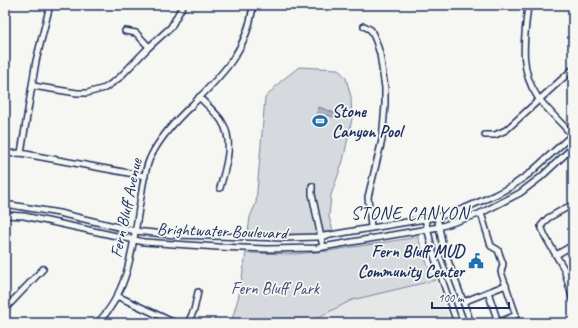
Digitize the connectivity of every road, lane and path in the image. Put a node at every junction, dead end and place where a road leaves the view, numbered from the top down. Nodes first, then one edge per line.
1 (50, 5) edge
2 (183, 5) edge
3 (253, 5) edge
4 (528, 5) edge
5 (364, 26) dead end
6 (125, 31) dead end
7 (149, 47) junction
8 (573, 69) edge
9 (32, 86) junction
10 (199, 97) junction
11 (540, 99) junction
12 (573, 134) edge
13 (485, 135) dead end
14 (573, 147) edge
15 (21, 153) junction
16 (5, 154) edge
17 (145, 176) junction
18 (312, 186) dead end
19 (220, 188) dead end
20 (5, 204) edge
21 (573, 204) edge
22 (480, 213) junction
23 (5, 215) edge
24 (437, 216) junction
25 (425, 219) junction
26 (439, 226) junction
27 (371, 227) junction
28 (427, 228) junction
29 (135, 231) junction
30 (321, 236) junction
31 (134, 240) junction
32 (573, 245) edge
33 (323, 247) junction
34 (556, 255) junction
35 (42, 269) dead end
36 (506, 285) junction
37 (198, 292) dead end
38 (488, 292) junction
39 (117, 296) junction
40 (573, 300) edge
41 (463, 302) junction
42 (5, 309) edge
43 (97, 323) edge
44 (175, 323) edge
45 (188, 323) edge
46 (458, 323) edge
47 (471, 323) edge
48 (498, 323) edge

1 - 9 street
2 - 7 street
3 - 10 street, Fern Bluff Avenue
4 - 11 street
5 - 27 street
6 - 7 street
7 - 9 street
8 - 11 street
9 - 15 street
10 - 17 street, Fern Bluff Avenue
10 - 19 street
11 - 12 street
11 - 13 street
12 - 24 street, Brightwater Boulevard
14 - 22 street, Brightwater Boulevard
15 - 16 street
15 - 17 street
17 - 29 street, Fern Bluff Avenue
18 - 30 street
20 - 29 street, Brightwater Boulevard
21 - 34 street
22 - 26 street, Brightwater Boulevard
22 - 36 street
23 - 31 street, Brightwater Boulevard
24 - 25 street, Brightwater Boulevard
24 - 26 street
25 - 27 street, Brightwater Boulevard
25 - 28 street
26 - 28 street, Brightwater Boulevard
26 - 41 street
27 - 30 street, Brightwater Boulevard
28 - 33 street, Brightwater Boulevard
28 - 46 street
29 - 30 street, Brightwater Boulevard
29 - 31 street, Fern Bluff Avenue
30 - 33 street
31 - 33 street, Brightwater Boulevard
31 - 39 street, Fern Bluff Avenue
32 - 34 street
34 - 40 street
35 - 42 street
36 - 38 street
36 - 48 street
37 - 45 street
38 - 41 street
38 - 48 street
39 - 43 street, Fern Bluff Avenue
39 - 44 street
41 - 47 street

